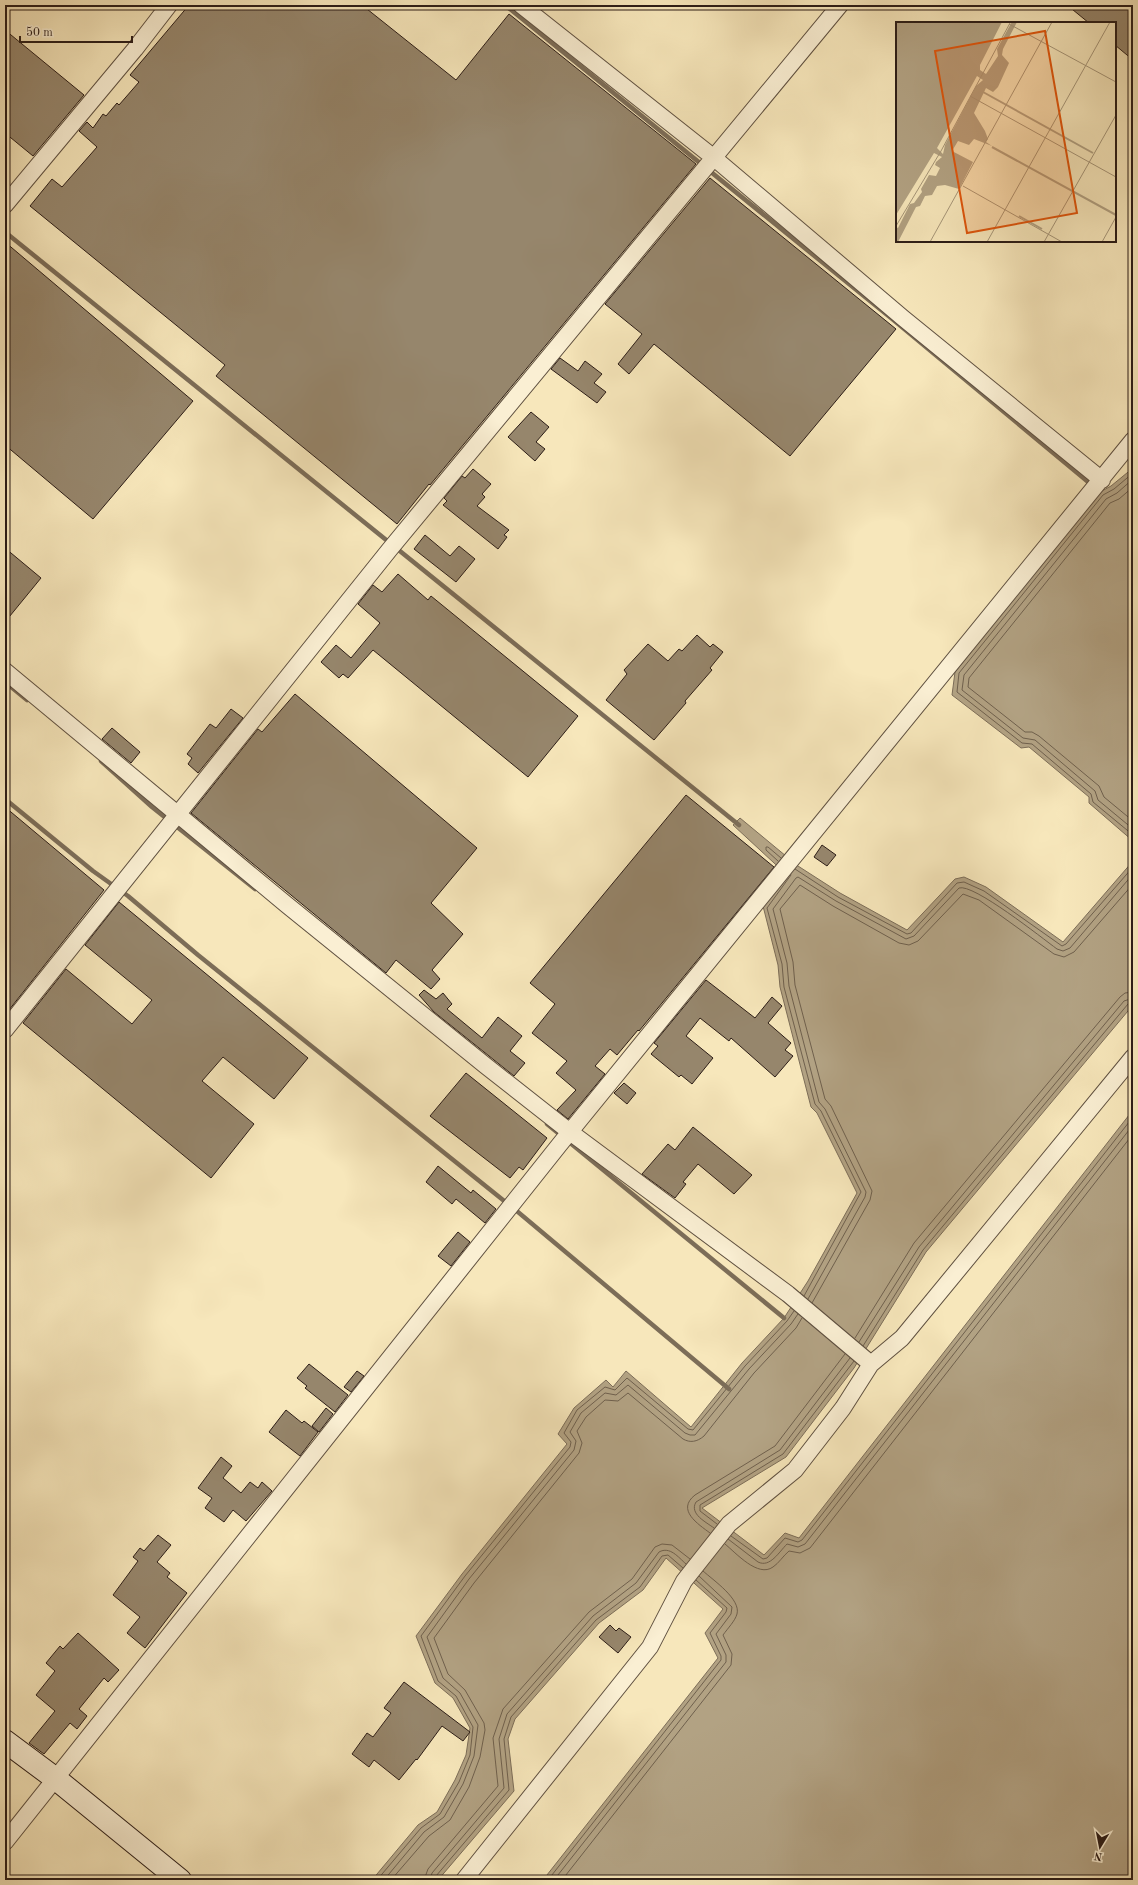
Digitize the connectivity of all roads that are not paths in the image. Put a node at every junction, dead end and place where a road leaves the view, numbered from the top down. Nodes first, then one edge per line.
1 (169, 5) edge
2 (522, 5) edge
3 (840, 5) edge
4 (709, 164) junction
5 (5, 205) edge
6 (1133, 440) edge
7 (1096, 486) junction
8 (5, 671) edge
9 (173, 818) junction
10 (5, 1030) edge
11 (1133, 1057) edge
12 (565, 1138) junction
13 (871, 1364) junction
14 (5, 1740) edge
15 (56, 1779) junction
16 (5, 1842) edge
17 (180, 1880) edge
18 (464, 1880) edge

1 - 5 street
2 - 4 street
3 - 4 street
4 - 7 street
4 - 9 street
6 - 7 street
7 - 12 street
8 - 9 street
9 - 10 street
9 - 12 street
11 - 13 street
12 - 13 street
12 - 15 street
13 - 18 street
14 - 15 main road
15 - 16 street
15 - 17 main road

